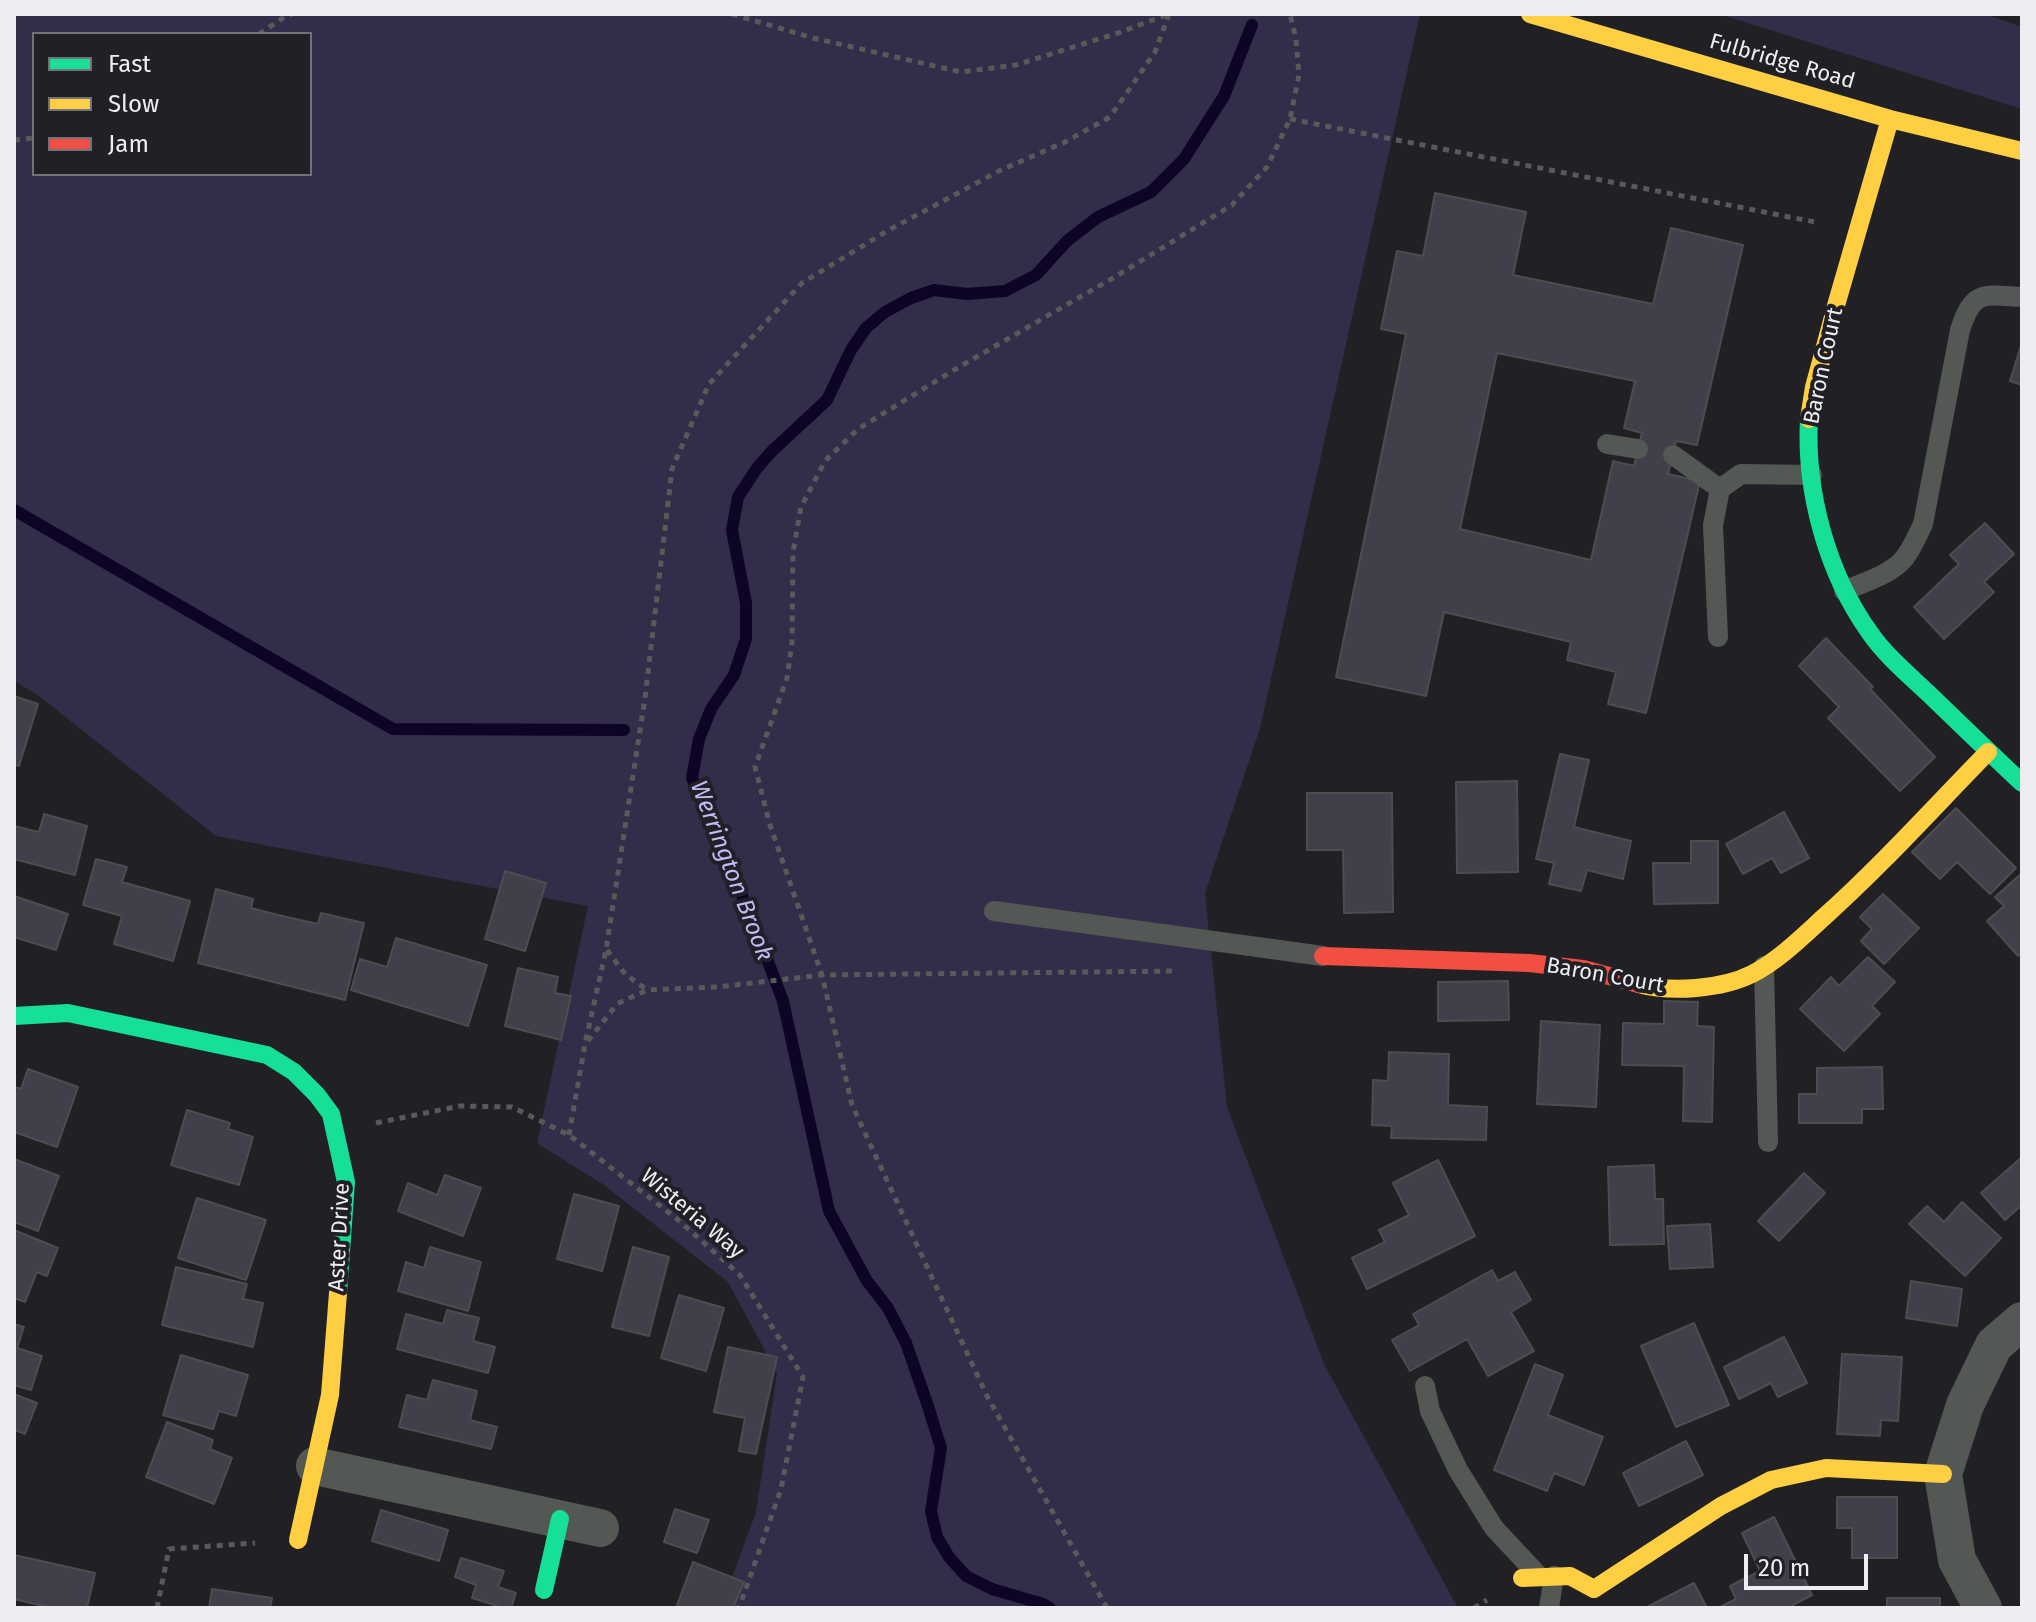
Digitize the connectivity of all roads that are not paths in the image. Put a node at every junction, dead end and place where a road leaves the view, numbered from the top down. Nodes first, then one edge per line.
1 (1530, 14) edge
2 (1890, 119) junction
3 (2022, 151) edge
4 (2022, 297) edge
5 (1607, 444) dead end
6 (1638, 449) dead end
7 (1673, 455) dead end
8 (1812, 475) junction
9 (1720, 489) junction
10 (1844, 591) junction
11 (1718, 637) dead end
12 (1988, 752) junction
13 (2022, 783) edge
14 (994, 911) dead end
15 (1323, 956) joint
16 (1764, 966) junction
17 (14, 1016) edge
18 (1768, 1142) dead end
19 (2022, 1321) edge
20 (1425, 1386) dead end
21 (315, 1466) junction
22 (1943, 1474) junction
23 (560, 1519) junction
24 (600, 1528) dead end
25 (298, 1540) road end
26 (1539, 1577) junction
27 (544, 1590) dead end
28 (1549, 1608) edge
29 (1983, 1608) edge

1 - 2 street, Fulbridge Road
2 - 3 street, Fulbridge Road
2 - 8 street, Baron Court
4 - 10 lane
5 - 6 lane
7 - 9 lane
8 - 9 lane
8 - 10 street, Baron Court
9 - 11 lane
10 - 12 street, Baron Court
12 - 13 street, Baron Court
12 - 16 street, Baron Court
14 - 15 lane
15 - 16 street, Baron Court
16 - 18 lane
17 - 21 street, Aster Drive
19 - 22 street
20 - 26 lane
21 - 23 street
21 - 25 street, Aster Drive
22 - 26 street
22 - 29 street
23 - 24 street
23 - 27 street
26 - 28 lane

